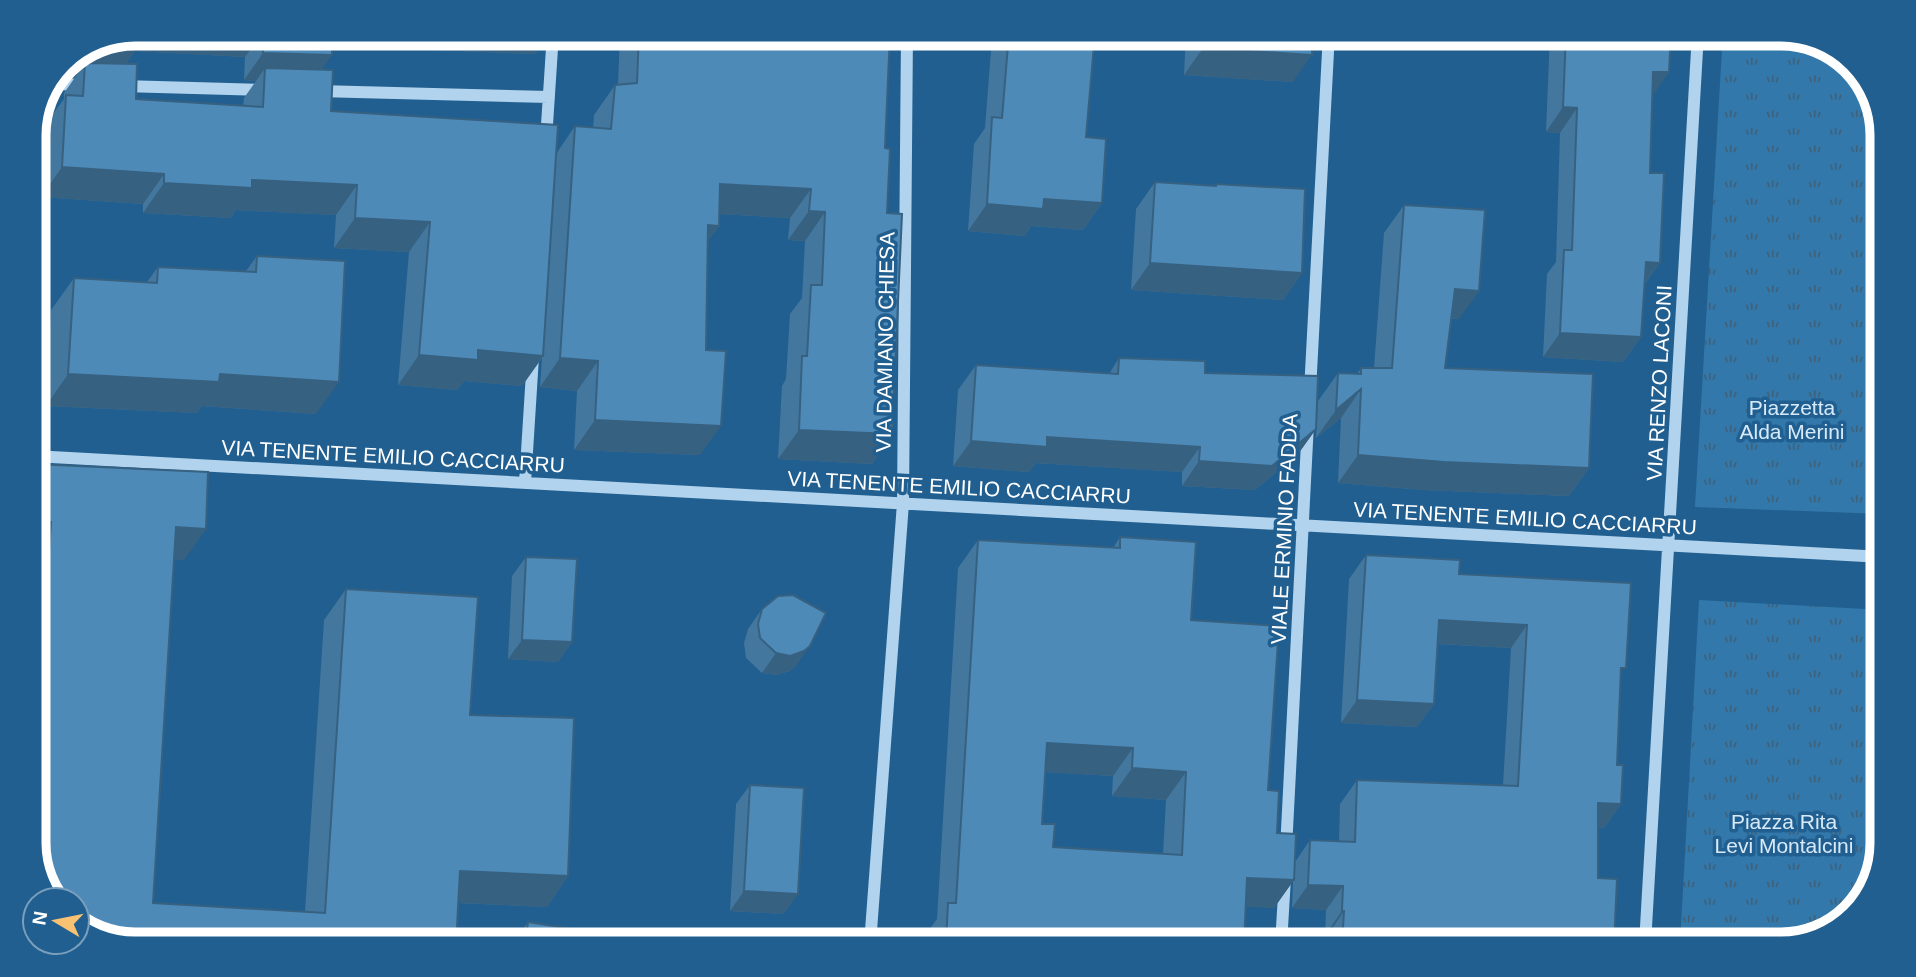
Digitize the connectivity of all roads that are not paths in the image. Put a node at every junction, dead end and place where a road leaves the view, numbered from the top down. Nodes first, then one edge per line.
1 (553, 46) edge
2 (907, 46) edge
3 (1328, 46) edge
4 (1697, 46) edge
5 (61, 84) edge
6 (94, 85) edge
7 (108, 86) edge
8 (273, 90) edge
9 (301, 91) edge
10 (549, 97) junction
11 (545, 152) edge
12 (534, 345) edge
13 (1310, 402) edge
14 (1309, 416) edge
15 (46, 457) edge
16 (525, 483) junction
17 (903, 503) junction
18 (1303, 525) junction
19 (1669, 544) junction
20 (1870, 556) edge
21 (871, 932) edge
22 (1282, 932) edge
23 (1646, 932) edge

1 - 10 street
2 - 17 street, VIA DAMIANO CHIESA
3 - 13 street, VIALE ERMINIO FADDA
4 - 19 street, VIA RENZO LACONI
5 - 6 street
7 - 8 street
9 - 10 street
10 - 11 street
12 - 16 street
14 - 18 street, VIALE ERMINIO FADDA
15 - 16 street, VIA TENENTE EMILIO CACCIARRU
16 - 17 street, VIA TENENTE EMILIO CACCIARRU
17 - 18 street, VIA TENENTE EMILIO CACCIARRU
17 - 21 street, VIA DAMIANO CHIESA
18 - 19 street, VIA TENENTE EMILIO CACCIARRU
18 - 22 street, VIALE ERMINIO FADDA
19 - 20 street, VIA TENENTE EMILIO CACCIARRU
19 - 23 street, VIA RENZO LACONI

